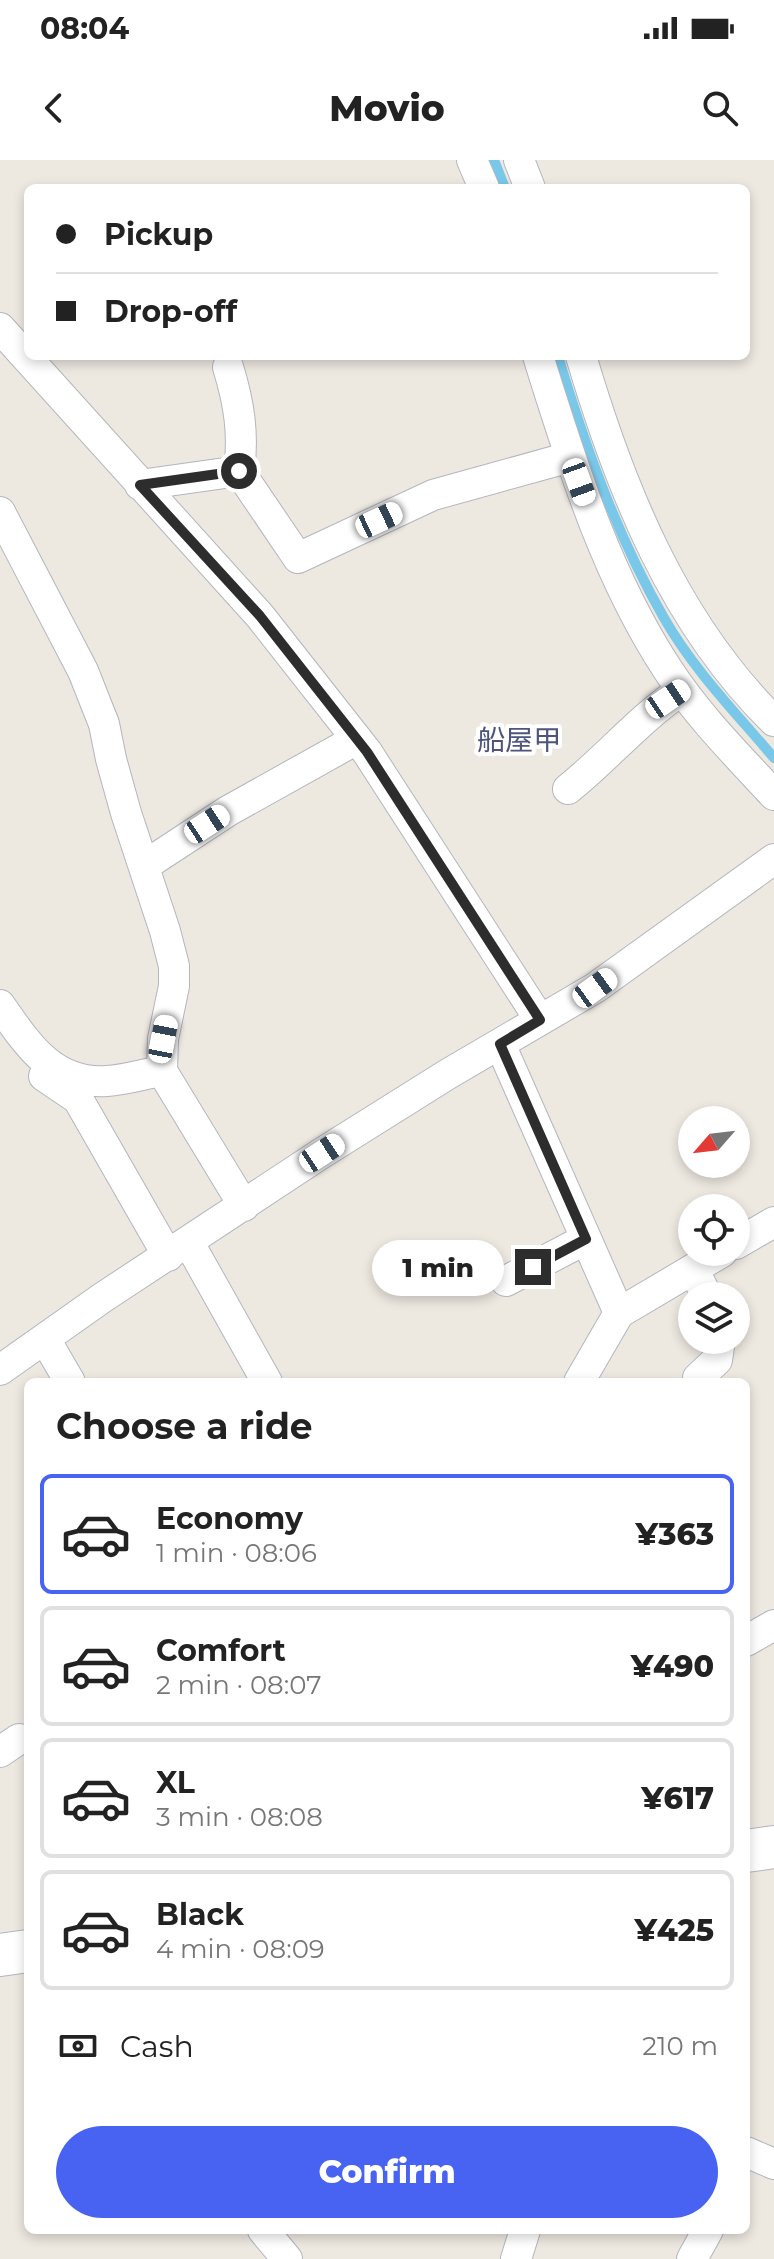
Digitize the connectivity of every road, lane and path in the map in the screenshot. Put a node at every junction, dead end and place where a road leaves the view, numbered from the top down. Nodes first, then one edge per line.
1 (472, 160) edge
2 (519, 160) edge
3 (482, 184) edge
4 (528, 184) edge
5 (0, 328) edge
6 (24, 355) edge
7 (29, 360) edge
8 (539, 360) edge
9 (582, 360) edge
10 (228, 367) dead end
11 (570, 457) junction
12 (239, 471) junction
13 (140, 485) junction
14 (0, 512) edge
15 (682, 690) junction
16 (774, 721) edge
17 (357, 739) junction
18 (568, 789) dead end
19 (774, 795) edge
20 (774, 859) edge
21 (144, 866) junction
22 (0, 1005) edge
23 (540, 1020) junction
24 (500, 1044) junction
25 (32, 1048) junction
26 (162, 1071) junction
27 (244, 1206) junction
28 (774, 1222) edge
29 (750, 1236) edge
30 (586, 1239) junction
31 (178, 1250) junction
32 (698, 1266) edge
33 (693, 1269) junction
34 (506, 1281) dead end
35 (700, 1282) edge
36 (619, 1313) junction
37 (45, 1339) junction
38 (718, 1354) edge
39 (0, 1370) edge
40 (68, 1378) edge
41 (264, 1378) edge
42 (581, 1378) edge
43 (698, 1378) dead end
44 (774, 1625) edge
45 (750, 1639) edge
46 (774, 1847) edge
47 (750, 1850) edge
48 (24, 1952) edge
49 (0, 1955) edge
50 (750, 2154) edge
51 (774, 2164) edge
52 (266, 2234) edge
53 (524, 2234) edge
54 (706, 2234) edge
55 (287, 2259) edge
56 (516, 2259) edge
57 (692, 2259) edge

1 - 3 street
2 - 4 street
5 - 6 street
7 - 13 street
8 - 11 street
9 - 16 street
10 - 12 street
11 - 12 street
11 - 15 street
12 - 13 street
13 - 17 street
14 - 21 street
15 - 18 street
15 - 19 street
17 - 21 street
17 - 23 street
20 - 23 street
21 - 26 street
22 - 25 street
23 - 24 street
24 - 27 street
24 - 30 street
25 - 26 street
25 - 31 street
26 - 27 street
27 - 31 street
28 - 29 street
30 - 34 street
30 - 36 street
31 - 37 street
31 - 41 street
32 - 33 street
33 - 35 street
33 - 36 street
36 - 42 street
37 - 39 street
37 - 40 street
38 - 43 street
44 - 45 street
46 - 47 street
48 - 49 street
50 - 51 street
52 - 55 street
53 - 56 street
54 - 57 street

